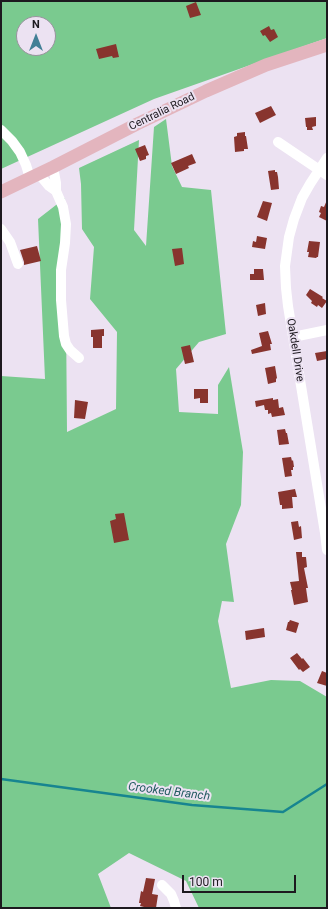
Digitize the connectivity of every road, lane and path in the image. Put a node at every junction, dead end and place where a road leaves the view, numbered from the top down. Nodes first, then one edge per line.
1 (327, 45) edge
2 (1, 130) edge
3 (278, 142) dead end
4 (327, 158) edge
5 (53, 167) junction
6 (323, 172) edge
7 (34, 176) junction
8 (56, 191) junction
9 (1, 192) edge
10 (1, 229) edge
11 (18, 264) dead end
12 (327, 330) edge
13 (293, 337) junction
14 (79, 358) dead end
15 (327, 550) edge
16 (162, 885) dead end
17 (176, 908) edge

1 - 5 main road, Centralia Road
2 - 7 street
3 - 6 street
4 - 6 street, Oakdell Drive
5 - 7 main road, Centralia Road
5 - 8 street
6 - 13 street, Oakdell Drive
7 - 8 street
7 - 9 main road, Centralia Road
8 - 14 street
10 - 11 street
12 - 13 street
13 - 15 street, Oakdell Drive
16 - 17 street

